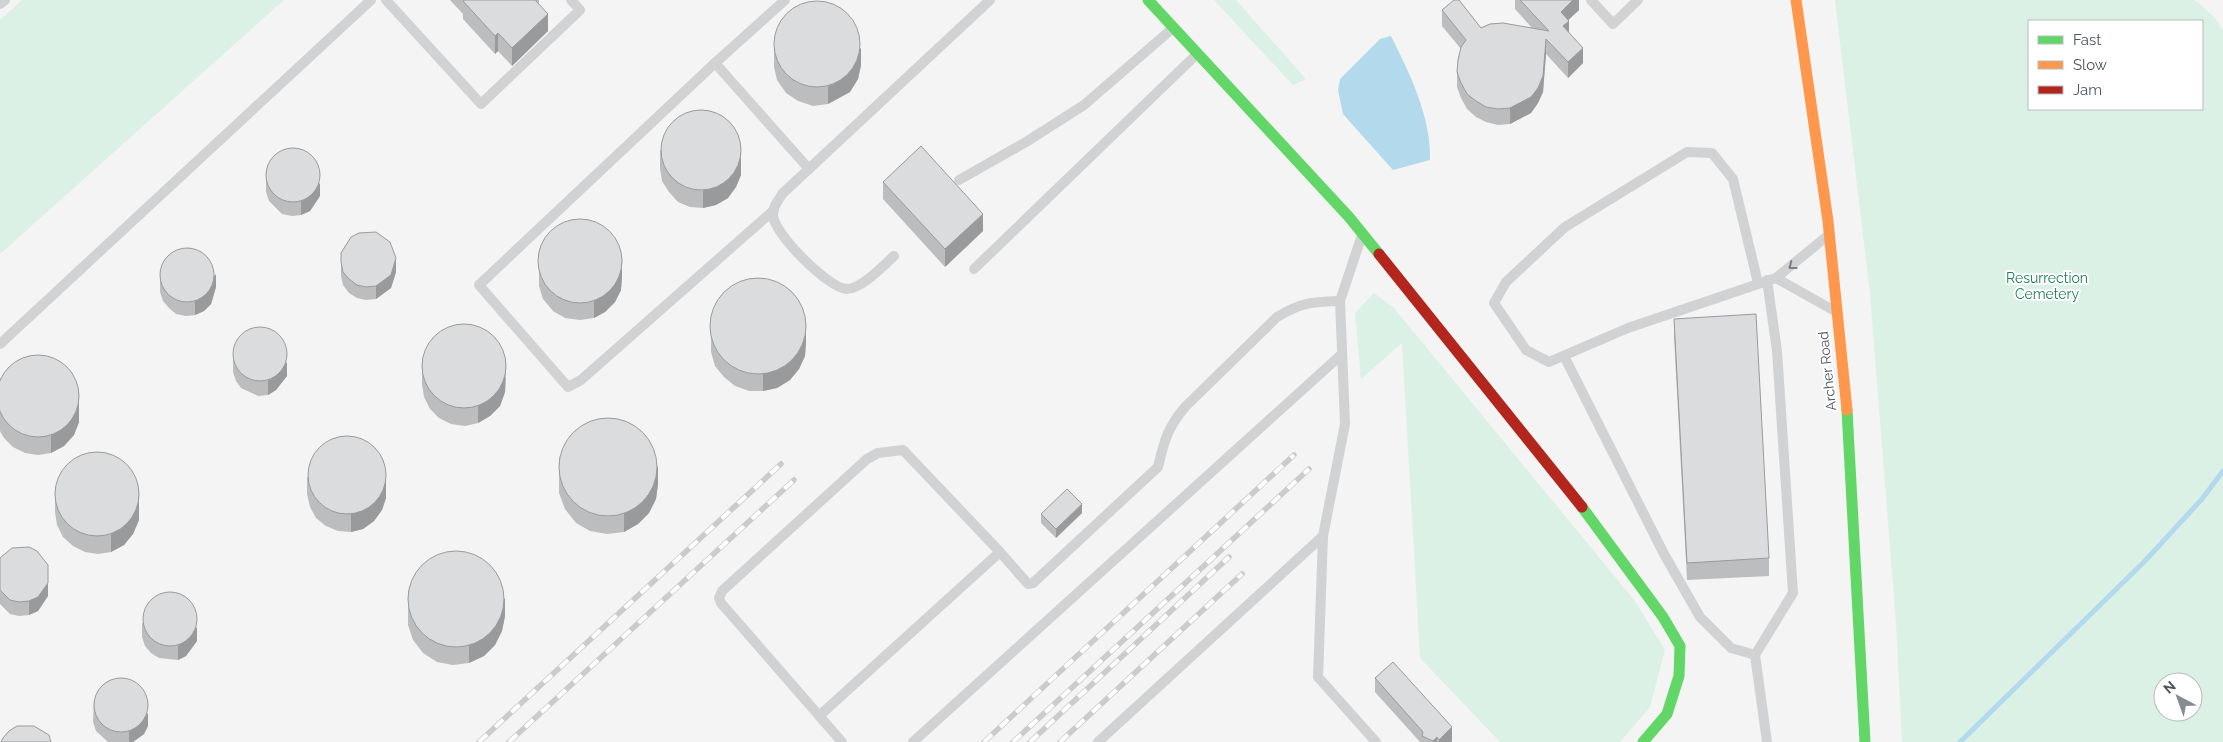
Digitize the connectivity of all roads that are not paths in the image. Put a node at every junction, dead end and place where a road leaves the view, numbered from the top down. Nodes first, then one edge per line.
1 (5, 0) edge
2 (371, 0) edge
3 (386, 0) edge
4 (571, 0) edge
5 (785, 0) edge
6 (990, 0) edge
7 (1148, 0) edge
8 (1591, 0) edge
9 (1638, 0) edge
10 (1796, 0) edge
11 (0, 4) edge
12 (1174, 27) junction
13 (1198, 53) junction
14 (715, 63) junction
15 (809, 169) junction
16 (959, 180) dead end
17 (774, 210) junction
18 (1362, 234) junction
19 (1829, 235) junction
20 (894, 256) dead end
21 (974, 268) dead end
22 (1767, 280) junction
23 (1340, 300) junction
24 (1836, 312) junction
25 (0, 344) edge
26 (1342, 354) junction
27 (1564, 356) junction
28 (1323, 536) junction
29 (1000, 552) junction
30 (1755, 655) junction
31 (819, 716) junction
32 (842, 742) edge
33 (913, 742) edge
34 (1098, 742) edge
35 (1376, 742) edge
36 (1643, 742) edge
37 (1767, 742) edge
38 (1865, 742) edge

1 - 11 lane
2 - 25 lane
3 - 4 lane
5 - 14 lane
6 - 15 lane
7 - 12 street
8 - 9 lane
10 - 19 street, Archer Road
12 - 13 street
12 - 16 lane
13 - 18 street
13 - 21 lane
14 - 15 lane
14 - 17 lane
15 - 17 lane
17 - 20 lane
18 - 23 lane
18 - 36 street
19 -> 22 lane
19 - 24 street, Archer Road
22 - 24 lane
22 - 27 lane
22 - 27 lane
22 - 30 lane
23 - 26 lane
23 - 29 lane
24 - 38 street, Archer Road
26 - 28 lane
26 - 33 lane
27 - 30 lane
28 - 34 lane
28 - 35 lane
29 - 31 lane
29 - 31 lane
30 - 37 lane
31 - 32 lane

